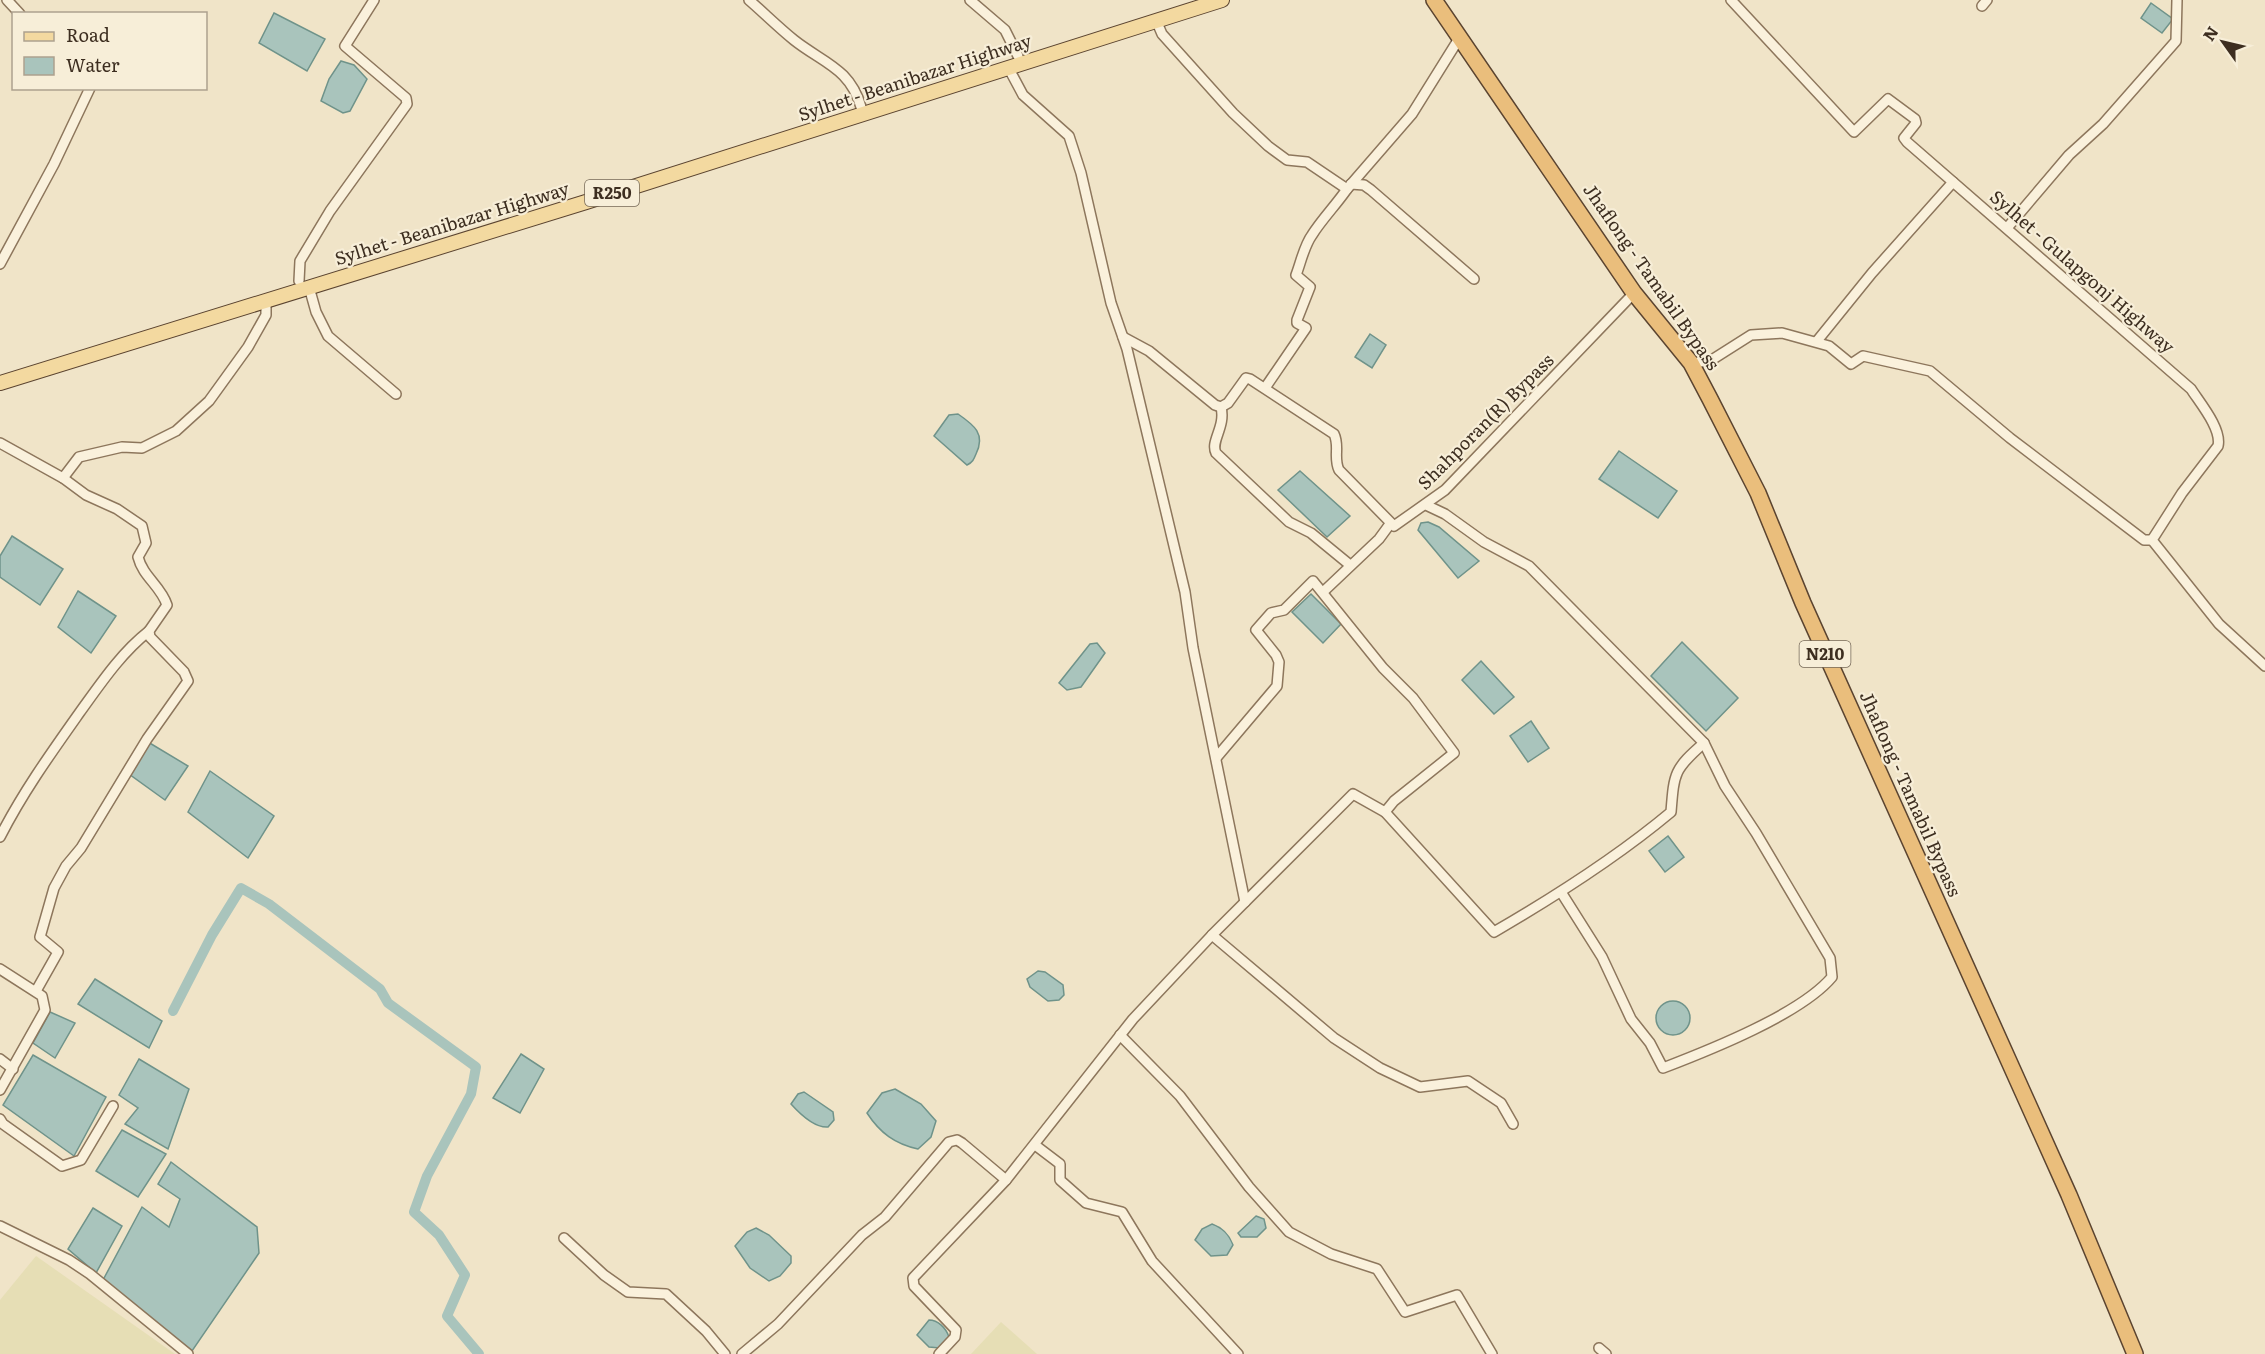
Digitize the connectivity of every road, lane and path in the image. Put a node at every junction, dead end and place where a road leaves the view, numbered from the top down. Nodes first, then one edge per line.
1 (7, 0) edge
2 (374, 0) edge
3 (749, 0) edge
4 (970, 0) edge
5 (1196, 0) edge
6 (1222, 0) edge
7 (1434, 0) edge
8 (1731, 0) edge
9 (2177, 0) edge
10 (18, 12) edge
11 (1156, 20) junction
12 (1460, 37) junction
13 (1018, 56) junction
14 (1008, 67) junction
15 (89, 90) edge
16 (861, 106) junction
17 (1953, 182) junction
18 (1349, 186) junction
19 (2007, 228) junction
20 (0, 264) edge
21 (1474, 279) dead end
22 (304, 284) junction
23 (1634, 293) junction
24 (266, 300) junction
25 (1123, 337) junction
26 (1817, 341) junction
27 (1691, 363) junction
28 (0, 375) edge
29 (0, 383) edge
30 (1265, 388) junction
31 (396, 394) dead end
32 (1221, 406) junction
33 (0, 443) edge
34 (63, 478) junction
35 (1426, 505) junction
36 (1390, 524) junction
37 (2152, 540) junction
38 (1350, 565) junction
39 (1323, 592) junction
40 (149, 631) junction
41 (2265, 666) edge
42 (1704, 743) junction
43 (1216, 759) junction
44 (1385, 812) junction
45 (0, 837) edge
46 (1561, 892) junction
47 (1245, 902) junction
48 (1212, 935) junction
49 (0, 969) edge
50 (36, 991) junction
51 (1120, 1035) junction
52 (0, 1059) edge
53 (13, 1069) junction
54 (0, 1090) edge
55 (113, 1106) dead end
56 (0, 1119) edge
57 (1513, 1124) dead end
58 (1035, 1145) junction
59 (1006, 1180) junction
60 (0, 1226) edge
61 (564, 1238) dead end
62 (188, 1354) edge
63 (725, 1354) edge
64 (742, 1354) edge
65 (939, 1354) edge
66 (1238, 1354) edge
67 (1492, 1354) edge
68 (2135, 1354) edge

1 - 10 street
2 - 22 street
3 - 16 street
4 - 13 street
5 - 13 main road, Sylhet - Beanibazar Highway / R250
6 - 11 main road, Sylhet - Beanibazar Highway / R250
7 - 12 highway, Jhaflong - Tamabil Bypass / N210
8 - 17 street, Sylhet - Gulapgonj Highway
9 - 19 street
11 - 14 main road, Sylhet - Beanibazar Highway / R250
11 - 18 street
12 - 18 street
12 - 23 highway, Jhaflong - Tamabil Bypass / N210
13 - 16 main road, Sylhet - Beanibazar Highway / R250
14 - 22 main road, Sylhet - Beanibazar Highway / R250
14 - 25 street
15 - 20 street
16 - 22 main road, Sylhet - Beanibazar Highway / R250
17 - 19 street, Sylhet - Gulapgonj Highway
17 - 26 street
18 - 21 street
18 - 30 street
19 - 37 street, Sylhet - Gulapgonj Highway
22 - 24 main road, Sylhet - Beanibazar Highway / R250
22 - 28 main road, Sylhet - Beanibazar Highway / R250
22 - 31 street
23 - 27 highway, Jhaflong - Tamabil Bypass / N210
23 - 35 street, Shahporan(R) Bypass
24 - 29 main road, Sylhet - Beanibazar Highway / R250
24 - 34 street
25 - 32 street
25 - 43 street
26 - 27 street
26 - 37 street
27 - 68 highway, Jhaflong - Tamabil Bypass / N210
30 - 32 street
30 - 36 street
32 - 38 street
33 - 34 street
34 - 40 street
35 - 36 street, Shahporan(R) Bypass
35 - 42 street
36 - 38 street
37 - 41 street
38 - 39 street
39 - 43 street
39 - 44 street
40 - 45 street
40 - 50 street
42 - 46 street
42 - 46 street
43 - 47 street
44 - 46 street
44 - 47 street
47 - 48 street
48 - 51 street
48 - 57 street
49 - 50 street
50 - 53 street
51 - 58 street
51 - 67 street
52 - 53 street
53 - 54 street
55 - 56 street
58 - 59 street
58 - 66 street
59 - 64 street
59 - 65 street
60 - 62 street
61 - 63 street

